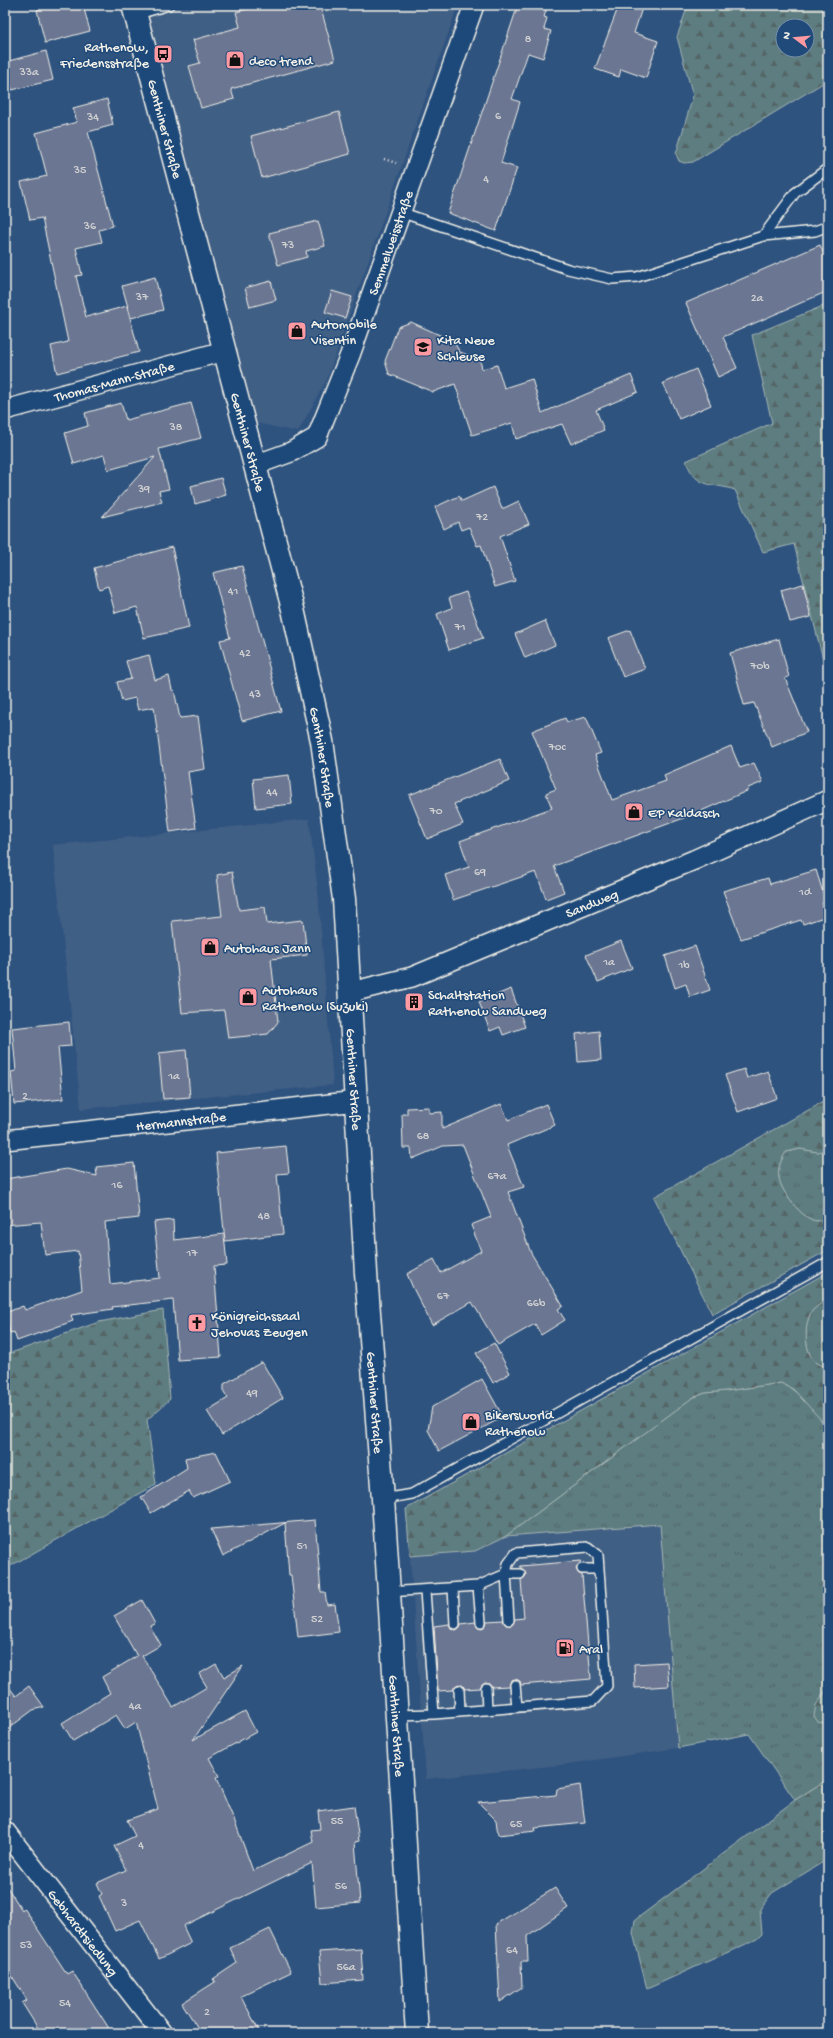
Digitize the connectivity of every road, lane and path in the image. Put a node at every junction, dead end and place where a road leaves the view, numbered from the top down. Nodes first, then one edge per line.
1 (169, 5) edge
2 (474, 5) edge
3 (134, 10) edge
4 (828, 168) edge
5 (400, 212) junction
6 (828, 226) edge
7 (763, 236) junction
8 (224, 351) junction
9 (5, 410) edge
10 (255, 465) junction
11 (828, 800) edge
12 (351, 992) junction
13 (357, 1101) junction
14 (5, 1140) edge
15 (828, 1262) edge
16 (383, 1499) junction
17 (598, 1569) junction
18 (582, 1570) dead end
19 (506, 1574) junction
20 (520, 1574) dead end
21 (478, 1586) junction
22 (452, 1588) junction
23 (425, 1591) junction
24 (388, 1592) junction
25 (510, 1620) dead end
26 (481, 1622) dead end
27 (455, 1624) dead end
28 (515, 1685) dead end
29 (486, 1688) dead end
30 (459, 1690) dead end
31 (517, 1707) junction
32 (487, 1710) junction
33 (460, 1712) junction
34 (434, 1714) junction
35 (396, 1715) junction
36 (5, 1831) edge
37 (162, 2033) edge
38 (417, 2033) edge

1 - 3 lane
2 - 5 street, Semmelweisstraße
3 - 8 main road, Genthiner Straße
4 - 7 lane
5 - 7 lane
5 - 10 street, Semmelweisstraße
6 - 7 lane
8 - 9 street, Thomas-Mann-Straße
8 - 10 main road, Genthiner Straße
10 - 12 main road, Genthiner Straße
11 - 12 street, Sandweg
12 - 13 main road, Genthiner Straße
13 - 14 street, Hermannstraße
13 - 16 main road, Genthiner Straße
15 - 16 lane
16 - 24 main road, Genthiner Straße
17 - 18 lane
17 - 19 lane
17 - 31 lane
19 - 20 lane
19 - 21 lane
19 - 25 lane
21 - 22 lane
21 - 26 lane
22 - 23 lane
22 - 27 lane
23 - 24 lane
23 - 34 lane
24 - 35 main road, Genthiner Straße
28 - 31 lane
29 - 32 lane
30 - 33 lane
31 - 32 lane
32 - 33 lane
33 - 34 lane
34 - 35 lane
35 - 38 main road, Genthiner Straße
36 - 37 street, Gebhardtsiedlung

